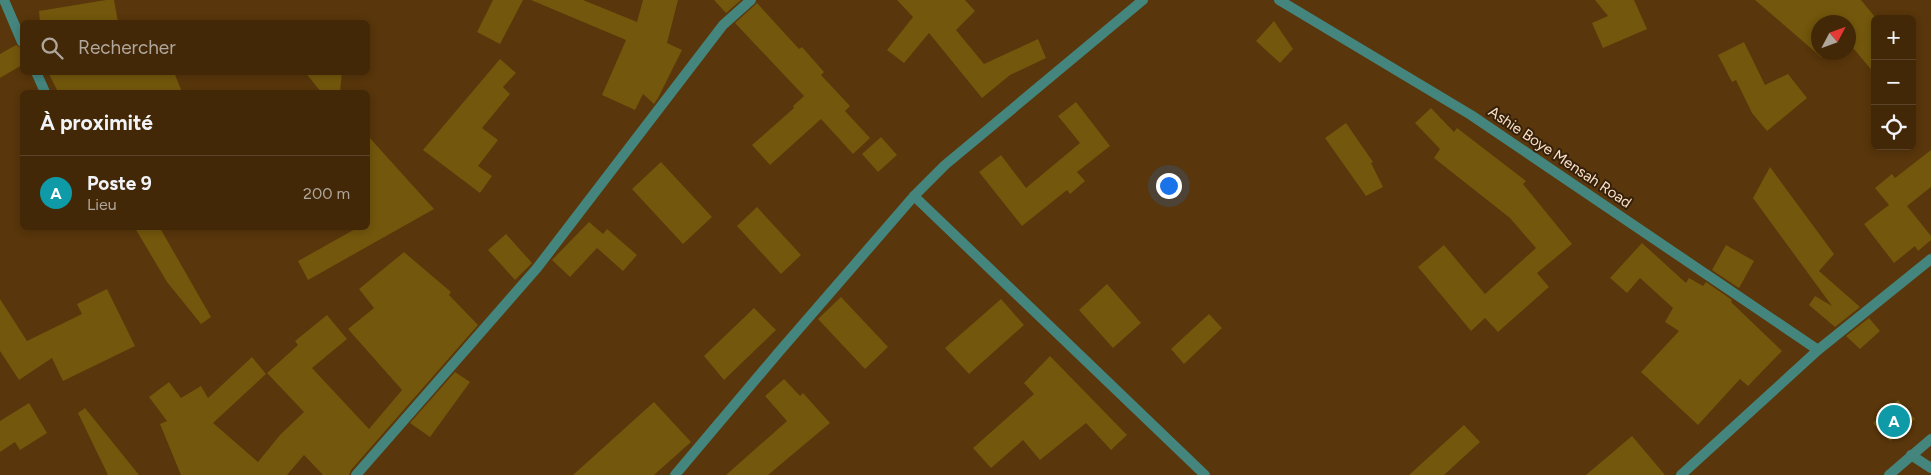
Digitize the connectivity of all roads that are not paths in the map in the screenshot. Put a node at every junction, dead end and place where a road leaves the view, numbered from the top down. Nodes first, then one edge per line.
1 (4, 0) edge
2 (751, 0) edge
3 (1143, 0) edge
4 (1279, 0) edge
5 (20, 37) edge
6 (37, 75) edge
7 (44, 90) edge
8 (914, 196) junction
9 (1931, 258) edge
10 (1818, 350) junction
11 (1931, 439) edge
12 (1911, 455) junction
13 (1931, 468) edge
14 (356, 475) edge
15 (676, 475) edge
16 (1205, 475) edge
17 (1681, 475) edge
18 (1889, 475) edge

1 - 5 street
2 - 14 street
3 - 8 street
4 - 10 street, Ashie Boye Mensah Road
6 - 7 street
8 - 15 street
8 - 16 street
9 - 10 street
10 - 17 street
11 - 12 street
12 - 13 street
12 - 18 street

